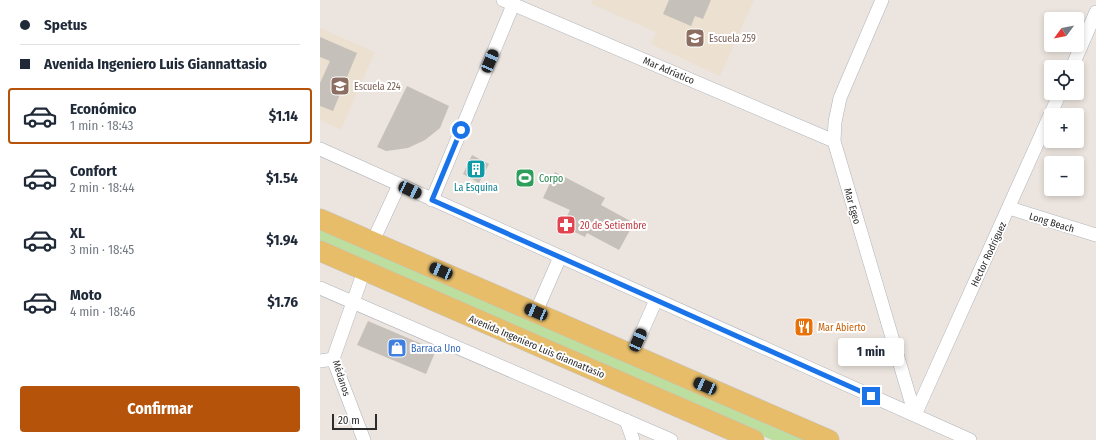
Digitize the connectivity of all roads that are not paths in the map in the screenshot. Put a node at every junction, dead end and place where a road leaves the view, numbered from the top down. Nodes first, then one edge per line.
1 (882, 0) edge
2 (508, 2) edge
3 (1096, 12) edge
4 (1075, 60) edge
5 (1057, 100) edge
6 (834, 141) junction
7 (320, 149) edge
8 (399, 185) junction
9 (432, 200) junction
10 (1009, 208) junction
11 (320, 219) edge
12 (1096, 235) edge
13 (373, 241) junction
14 (320, 251) edge
15 (560, 257) junction
16 (364, 271) junction
17 (320, 288) edge
18 (656, 300) junction
19 (353, 302) junction
20 (536, 312) junction
21 (632, 354) junction
22 (333, 359) junction
23 (320, 361) edge
24 (914, 415) junction
25 (626, 420) junction
26 (364, 440) edge
27 (633, 440) edge
28 (672, 440) edge
29 (754, 440) edge
30 (828, 440) edge
31 (970, 440) edge

1 - 6 street, Mar Egeo
2 - 6 street, Mar Adríatico
2 - 9 street
3 - 4 street
5 - 10 street, Hector Rodriguez
6 - 24 street, Mar Egeo
7 - 8 street
8 - 9 street
8 - 13 street
9 - 15 street
10 - 12 street, Long Beach
10 - 24 street, Hector Rodriguez
11 - 13 main road
13 - 20 main road
14 - 16 main road, Avenida Ingeniero Luis Giannattasio
15 - 18 street
15 - 20 street
16 - 19 street, Médanos
16 - 29 main road, Avenida Ingeniero Luis Giannattasio
17 - 19 street
18 - 21 street
18 - 24 street
19 - 22 street, Médanos
19 - 25 street
20 - 21 main road
21 - 30 main road
22 - 23 street
22 - 26 street, Médanos
24 - 31 street
25 - 27 street
25 - 28 street

